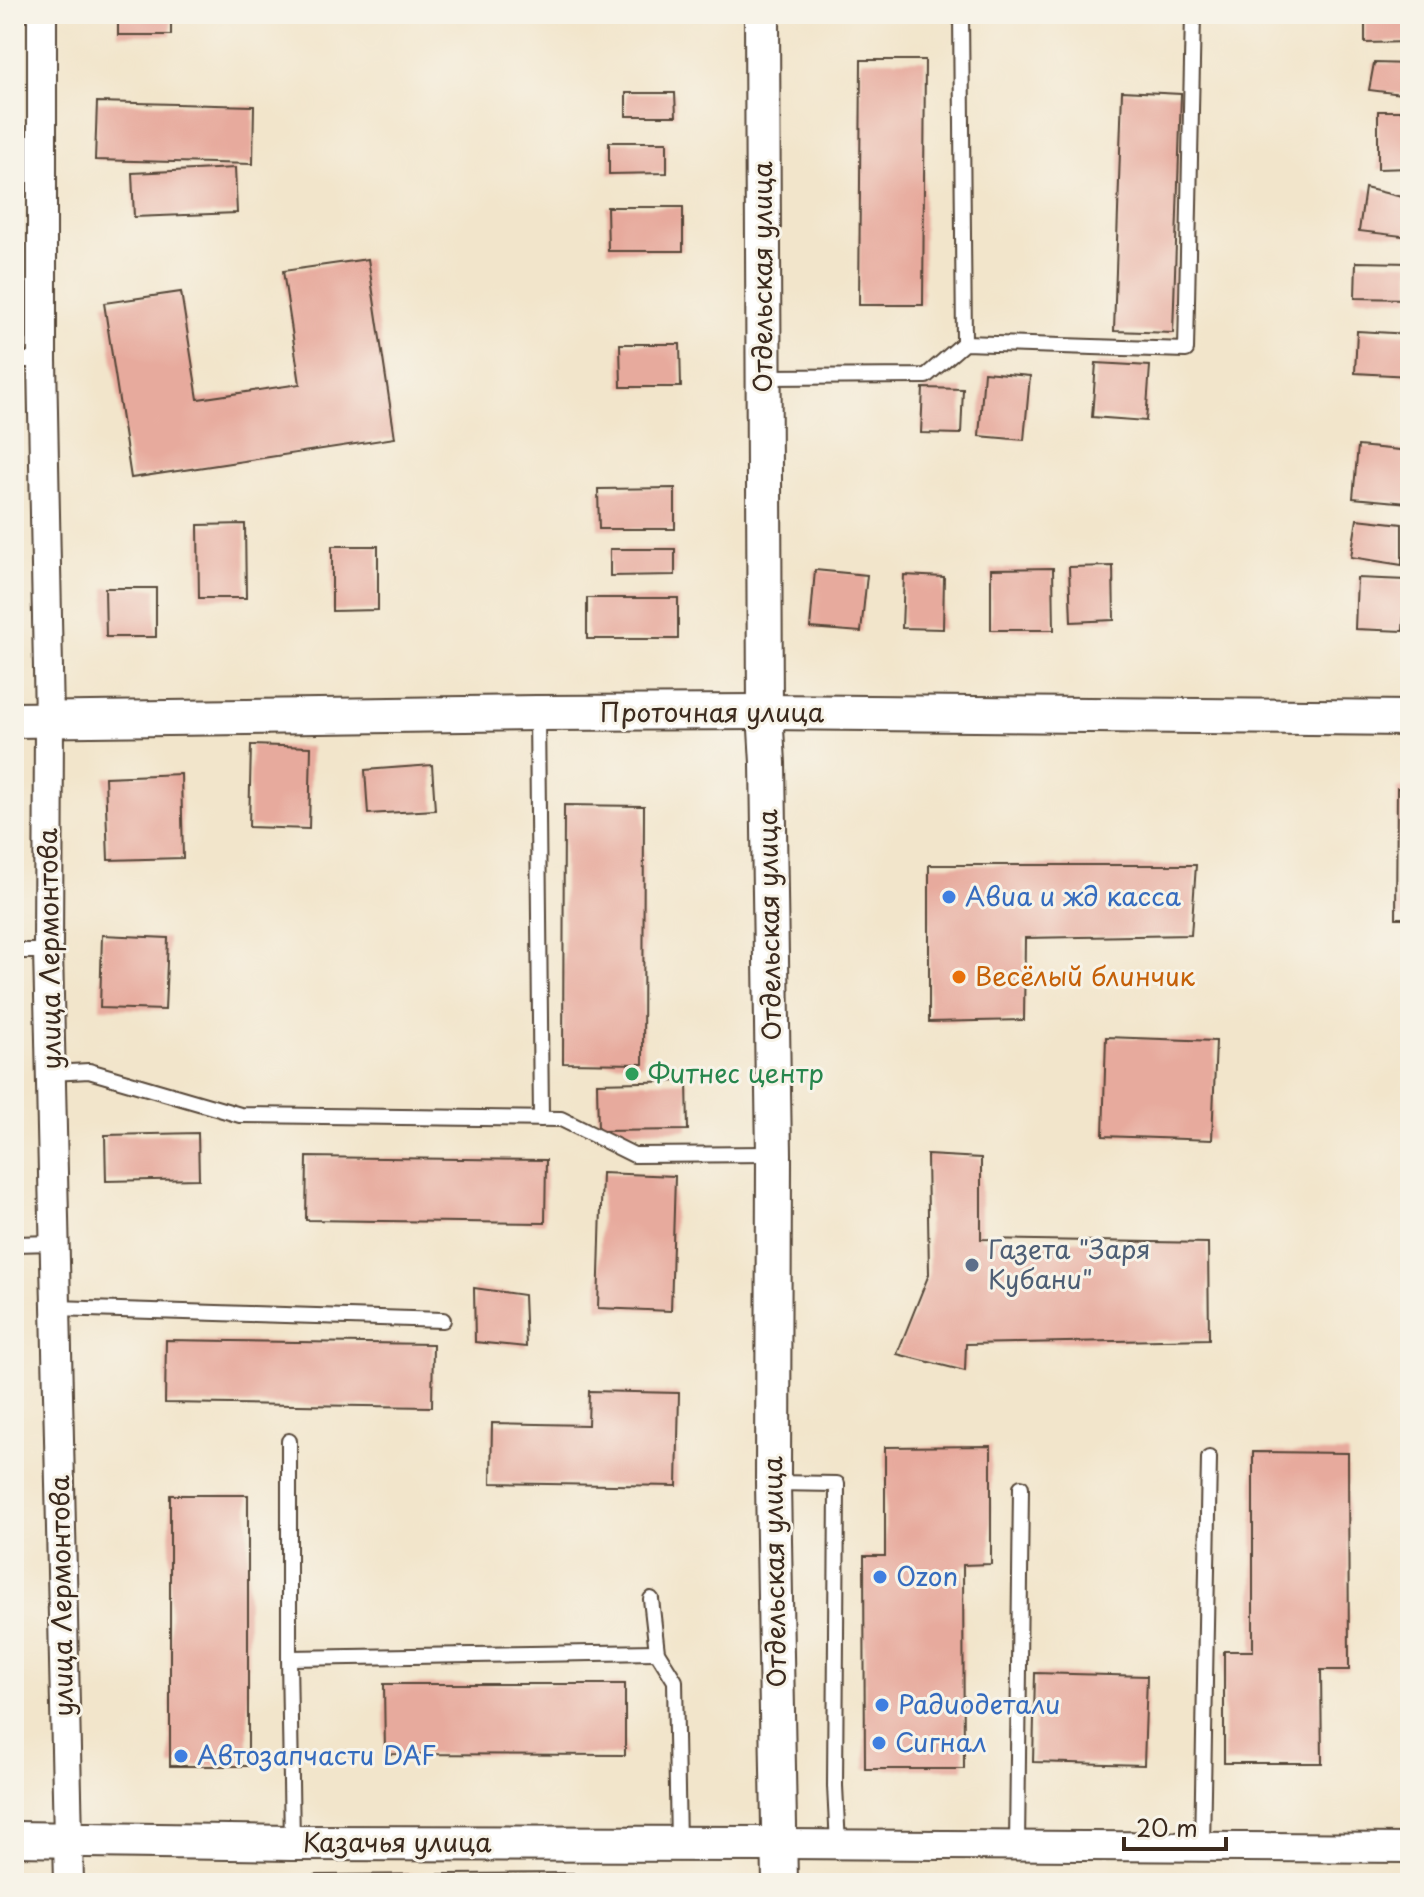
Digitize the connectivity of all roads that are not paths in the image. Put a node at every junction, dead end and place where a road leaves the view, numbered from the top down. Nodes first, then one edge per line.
1 (42, 14) edge
2 (762, 14) edge
3 (961, 14) edge
4 (1193, 14) edge
5 (964, 343) junction
6 (14, 360) edge
7 (42, 360) junction
8 (764, 377) junction
9 (765, 712) junction
10 (537, 713) junction
11 (1410, 718) edge
12 (14, 720) edge
13 (49, 720) junction
14 (14, 951) edge
15 (48, 951) junction
16 (51, 1073) junction
17 (541, 1119) junction
18 (774, 1154) junction
19 (54, 1243) junction
20 (14, 1244) edge
21 (56, 1308) junction
22 (443, 1320) dead end
23 (289, 1441) dead end
24 (1209, 1458) dead end
25 (773, 1483) junction
26 (1021, 1487) dead end
27 (651, 1599) dead end
28 (657, 1652) junction
29 (289, 1658) junction
30 (14, 1839) edge
31 (68, 1839) junction
32 (292, 1843) junction
33 (678, 1843) junction
34 (780, 1844) junction
35 (838, 1845) junction
36 (1017, 1846) junction
37 (1202, 1847) junction
38 (1410, 1848) edge
39 (69, 1883) edge
40 (780, 1883) edge

1 - 7 street, улица Лермонтова
2 - 8 street, Отдельская улица
3 - 5 lane
4 - 5 lane
5 - 8 lane
6 - 7 lane
7 - 13 street, улица Лермонтова
8 - 9 street, Отдельская улица
9 - 10 street, Проточная улица
9 - 11 street, Проточная улица
9 - 18 street, Отдельская улица
10 - 13 street, Проточная улица
10 - 17 lane
12 - 13 street, Проточная улица
13 - 15 street, улица Лермонтова
14 - 15 lane
15 - 16 street, улица Лермонтова
16 - 17 lane
16 - 19 street, улица Лермонтова
17 - 18 lane
18 - 25 street, Отдельская улица
19 - 20 lane
19 - 21 street, улица Лермонтова
21 - 22 lane
21 - 31 street, улица Лермонтова
23 - 29 lane
24 - 37 lane
25 - 34 street, Отдельская улица
25 - 35 lane
26 - 36 lane
27 - 28 lane
28 - 29 lane
28 - 33 lane
29 - 32 lane
30 - 31 street, Казачья улица
31 - 32 street, Казачья улица
31 - 39 street, улица Лермонтова
32 - 33 street, Казачья улица
33 - 34 street, Казачья улица
34 - 35 street
34 - 40 street, Отдельская улица
35 - 36 street
36 - 37 street
37 - 38 street

